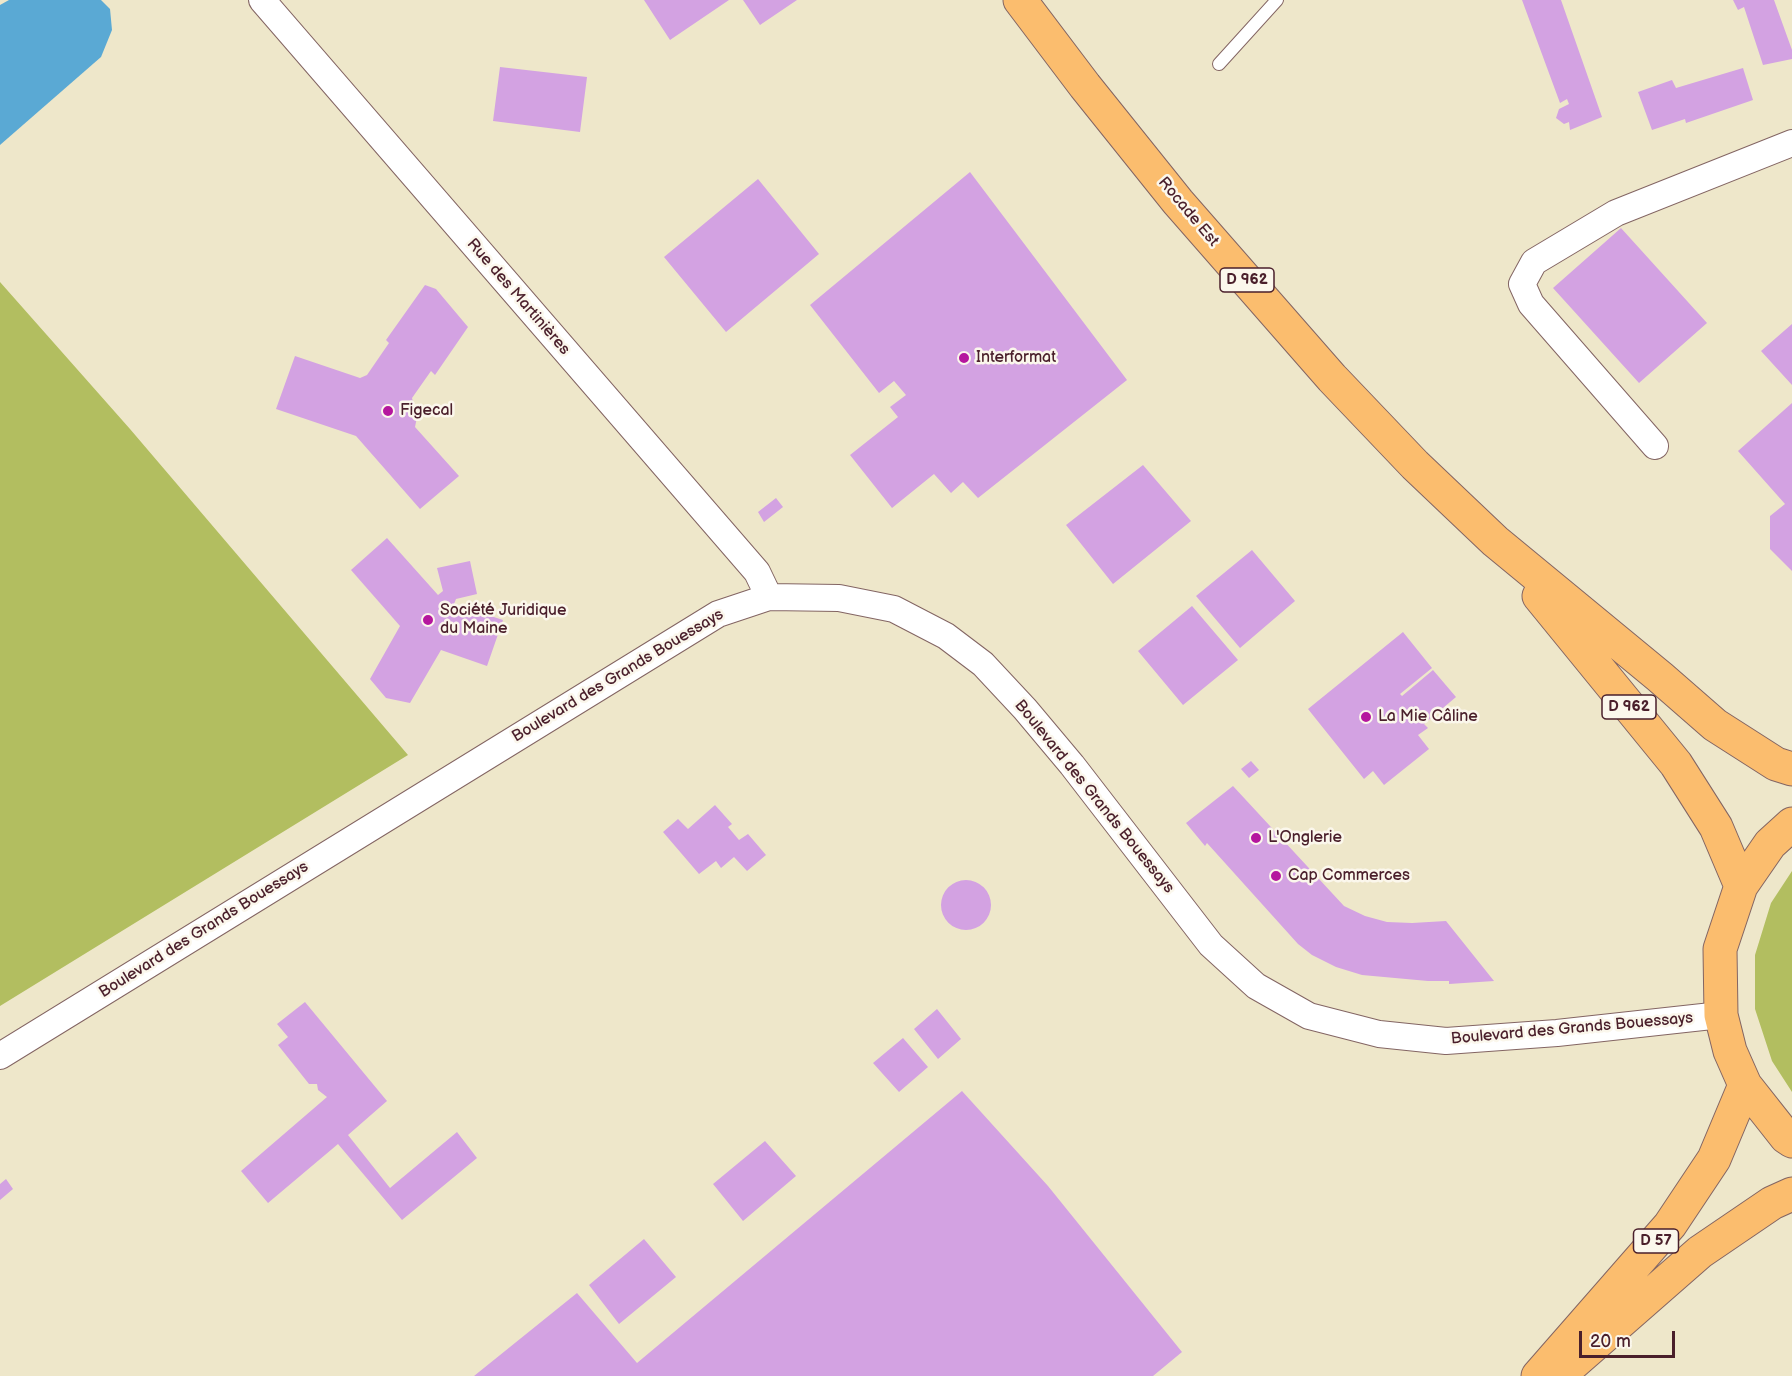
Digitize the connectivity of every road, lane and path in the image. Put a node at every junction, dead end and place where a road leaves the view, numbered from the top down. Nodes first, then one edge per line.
1 (262, 0) edge
2 (1020, 0) edge
3 (1277, 0) edge
4 (1219, 64) dead end
5 (1792, 143) edge
6 (1655, 446) dead end
7 (1495, 541) junction
8 (769, 597) junction
9 (1792, 769) edge
10 (1792, 824) edge
11 (1742, 886) junction
12 (1720, 1015) junction
13 (0, 1056) edge
14 (1745, 1085) junction
15 (1792, 1141) edge
16 (1792, 1194) edge
17 (1538, 1376) edge
18 (1558, 1376) edge

1 - 8 street, Rue des Martinières
2 - 7 main road, Rocade Est / D 962
3 - 4 lane
5 - 6 street
7 - 9 main road, D 962
7 - 11 main road, D 962
8 - 12 street, Boulevard des Grands Bouessays
8 - 13 street, Boulevard des Grands Bouessays
10 - 11 main road
11 - 12 main road
12 - 14 main road
14 - 15 main road
14 - 17 main road, D 57
16 - 18 main road, D 57

